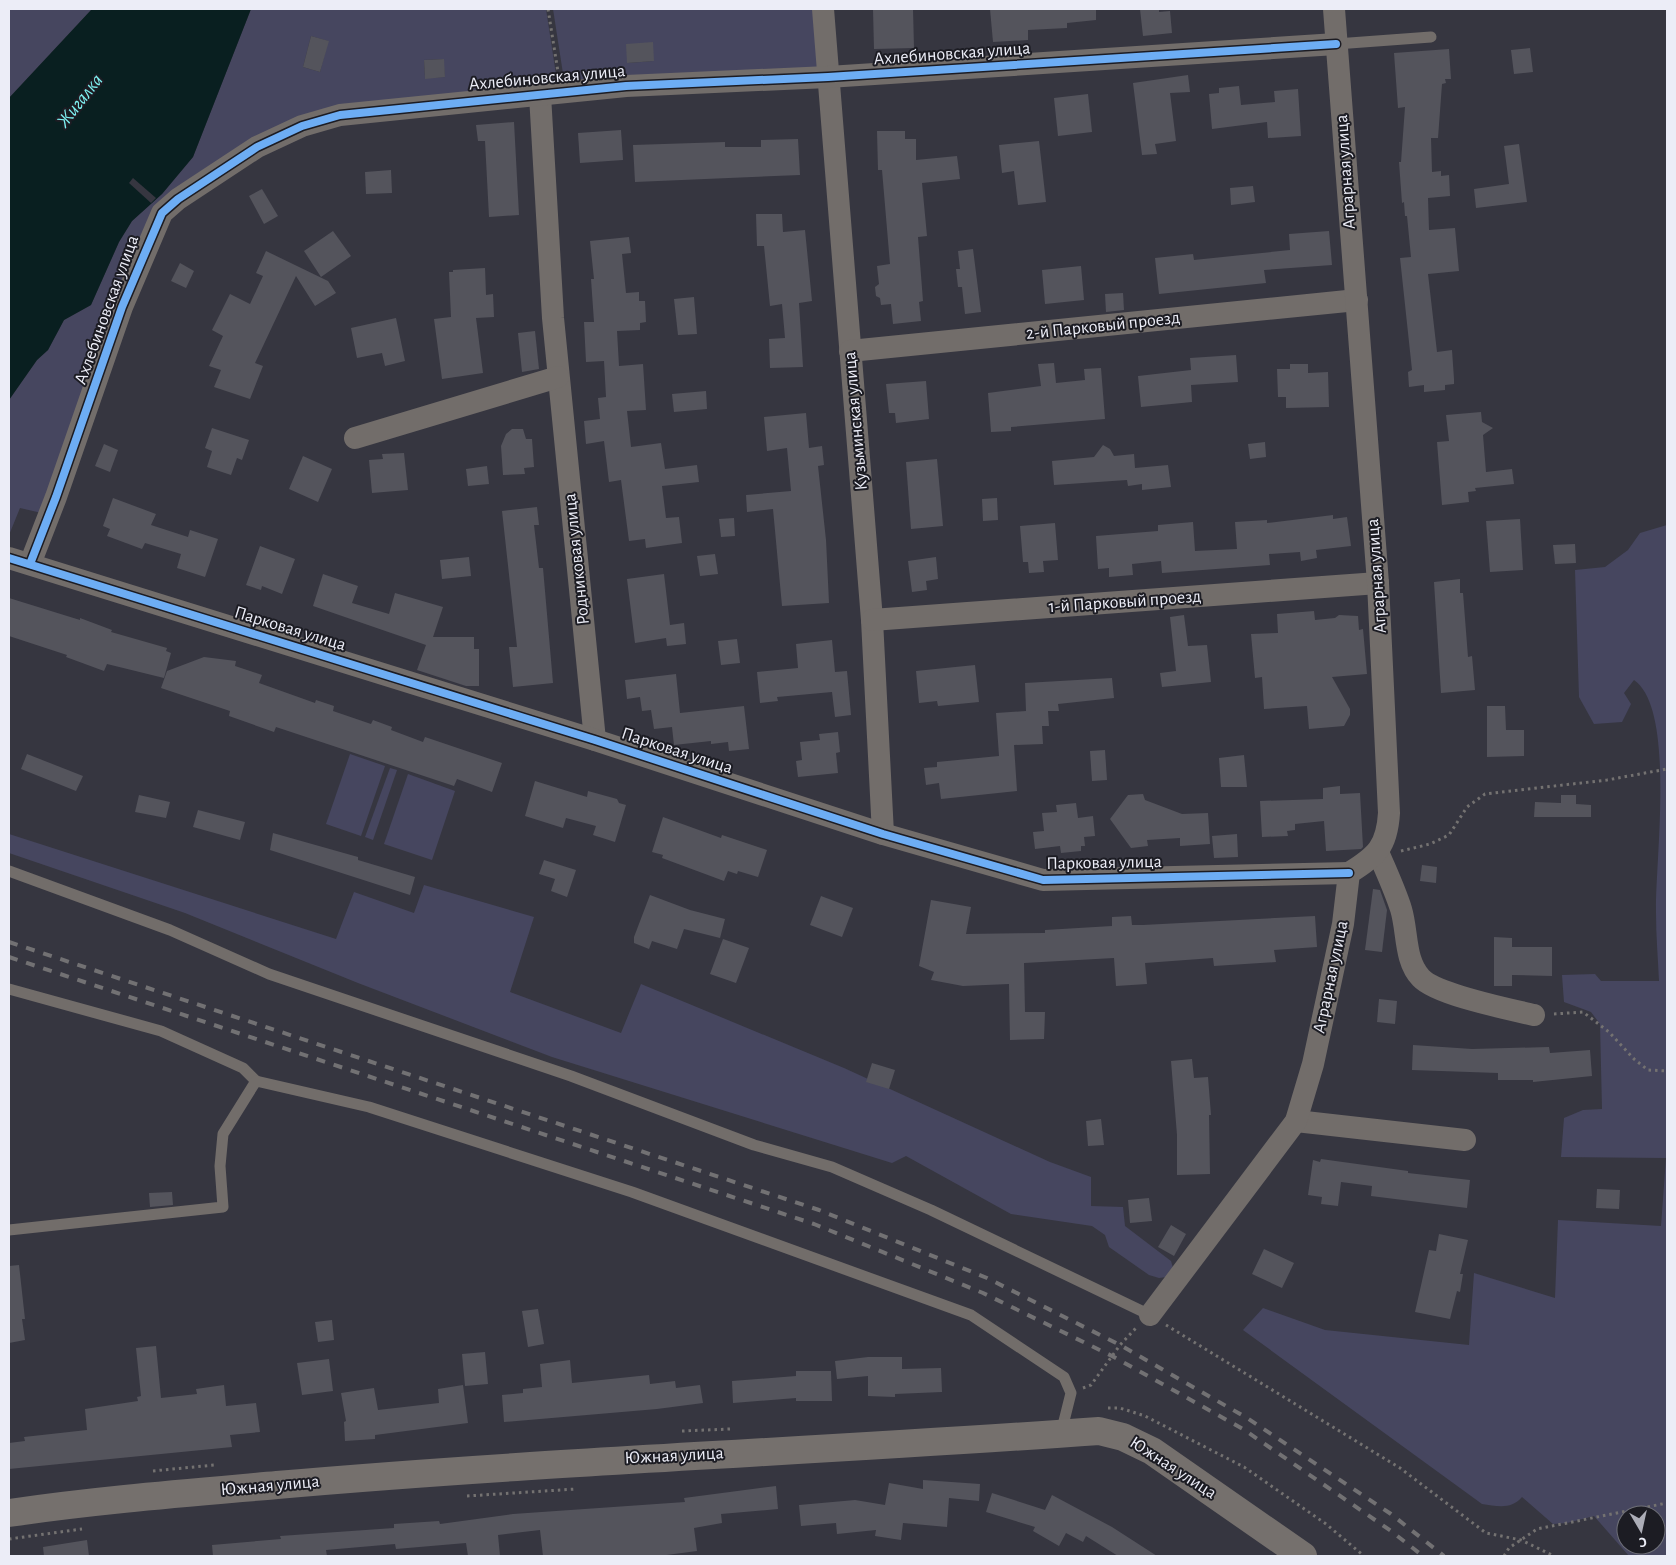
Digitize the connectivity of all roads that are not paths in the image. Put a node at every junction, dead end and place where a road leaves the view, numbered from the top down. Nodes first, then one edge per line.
1 (823, 9) edge
2 (1334, 9) edge
3 (1431, 37) dead end
4 (1336, 44) junction
5 (828, 77) junction
6 (551, 94) junction
7 (1357, 300) junction
8 (850, 351) junction
9 (558, 377) junction
10 (355, 438) dead end
11 (19, 561) edge
12 (1378, 583) junction
13 (872, 620) junction
14 (595, 740) junction
15 (883, 834) junction
16 (1378, 852) junction
17 (9, 870) edge
18 (1349, 873) junction
19 (9, 989) edge
20 (1534, 1015) road end
21 (256, 1081) junction
22 (1296, 1121) junction
23 (1465, 1140) dead end
24 (9, 1230) edge
25 (1150, 1315) joint
26 (1061, 1433) junction
27 (9, 1513) edge
28 (1303, 1556) edge

1 - 5 street, Кузьминская улица
2 - 4 street, Аграрная улица
3 - 4 lane
4 - 5 street, Ахлебиновская улица
4 - 7 street, Аграрная улица
5 - 6 street, Ахлебиновская улица
5 - 8 street, Кузьминская улица
6 - 9 street, Родниковая улица
6 - 11 street, Ахлебиновская улица
7 - 8 street, 2-й Парковый проезд
7 - 12 street, Аграрная улица
8 - 13 street, Кузьминская улица
9 - 10 street
9 - 14 street, Родниковая улица
11 - 14 street, Парковая улица
12 - 13 street, 1-й Парковый проезд
12 - 16 street, Аграрная улица
13 - 15 street, Кузьминская улица
14 - 15 street, Парковая улица
15 - 18 street, Парковая улица
16 - 18 street, Аграрная улица
16 - 20 street
17 - 25 lane
18 - 22 street, Аграрная улица
19 - 21 lane
21 - 24 lane
21 - 26 lane
22 - 23 street
22 - 25 street, Аграрная улица
26 - 27 street, Южная улица
26 - 28 street, Южная улица

